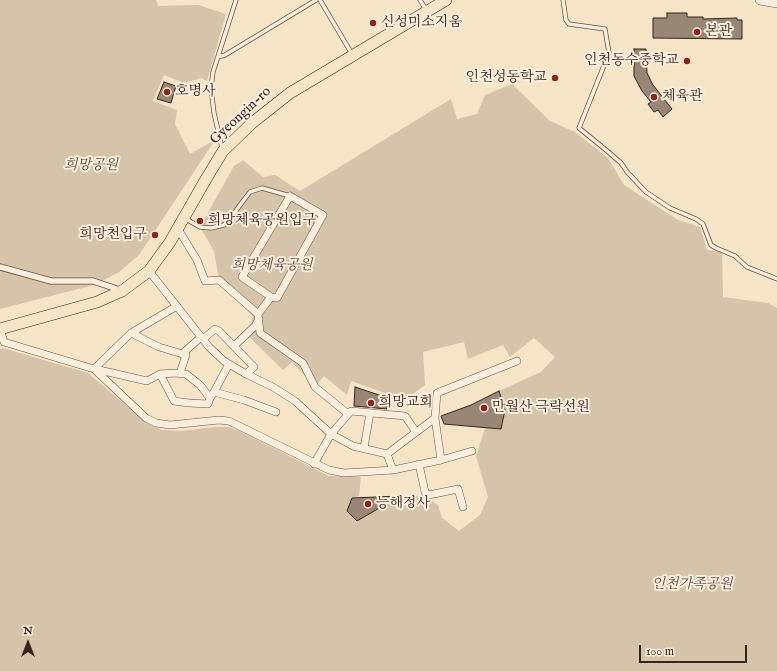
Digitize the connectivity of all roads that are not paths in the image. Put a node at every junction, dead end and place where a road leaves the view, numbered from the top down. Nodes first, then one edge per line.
1 (236, 0) edge
2 (316, 0) edge
3 (320, 0) edge
4 (420, 0) edge
5 (446, 0) edge
6 (564, 0) edge
7 (760, 0) edge
8 (777, 3) edge
9 (427, 12) junction
10 (353, 55) junction
11 (218, 57) junction
12 (223, 151) junction
13 (290, 196) junction
14 (184, 218) junction
15 (178, 229) junction
16 (0, 267) edge
17 (148, 271) junction
18 (777, 279) edge
19 (122, 291) junction
20 (271, 297) junction
21 (177, 306) junction
22 (258, 317) junction
23 (0, 329) edge
24 (132, 333) junction
25 (202, 338) junction
26 (234, 346) junction
27 (182, 354) junction
28 (517, 361) dead end
29 (230, 364) junction
30 (94, 369) junction
31 (180, 373) junction
32 (160, 374) junction
33 (246, 374) junction
34 (212, 395) junction
35 (276, 412) dead end
36 (370, 413) junction
37 (348, 414) junction
38 (435, 418) junction
39 (416, 432) junction
40 (331, 434) junction
41 (364, 448) junction
42 (472, 451) dead end
43 (387, 454) junction
44 (441, 460) junction
45 (314, 464) junction
46 (418, 464) junction
47 (393, 470) junction
48 (464, 507) dead end

1 - 11 lane
2 - 11 lane
3 - 10 lane
4 - 9 lane
5 - 9 main road, Gyeongin-ro
6 - 18 lane
7 - 8 street
9 - 10 main road, Gyeongin-ro
10 - 12 main road, Gyeongin-ro
11 - 12 lane
12 - 14 main road, Gyeongin-ro
13 - 14 lane
13 - 20 street
13 - 20 street
14 - 15 main road, Gyeongin-ro
15 - 17 main road, Gyeongin-ro
15 - 22 street
16 - 19 street
17 - 19 main road, Gyeongin-ro
17 - 21 street
19 - 23 main road, Gyeongin-ro
20 - 22 street
21 - 24 street
21 - 25 street
22 - 26 street
22 - 37 street
23 - 30 street
24 - 27 street
24 - 30 street
25 - 26 street
25 - 27 street
25 - 29 street
26 - 33 street
27 - 31 street
28 - 38 street
29 - 33 street
29 - 34 street
30 - 32 street
30 - 45 street
31 - 32 street
31 - 34 street
32 - 34 street
33 - 40 street
34 - 35 street
36 - 37 street
36 - 39 street
36 - 41 street
37 - 40 street
38 - 39 street
38 - 44 street
39 - 43 street
40 - 41 street
40 - 45 street
41 - 43 street
42 - 44 street
43 - 47 street
44 - 46 street
45 - 47 street
46 - 47 street
46 - 48 street

